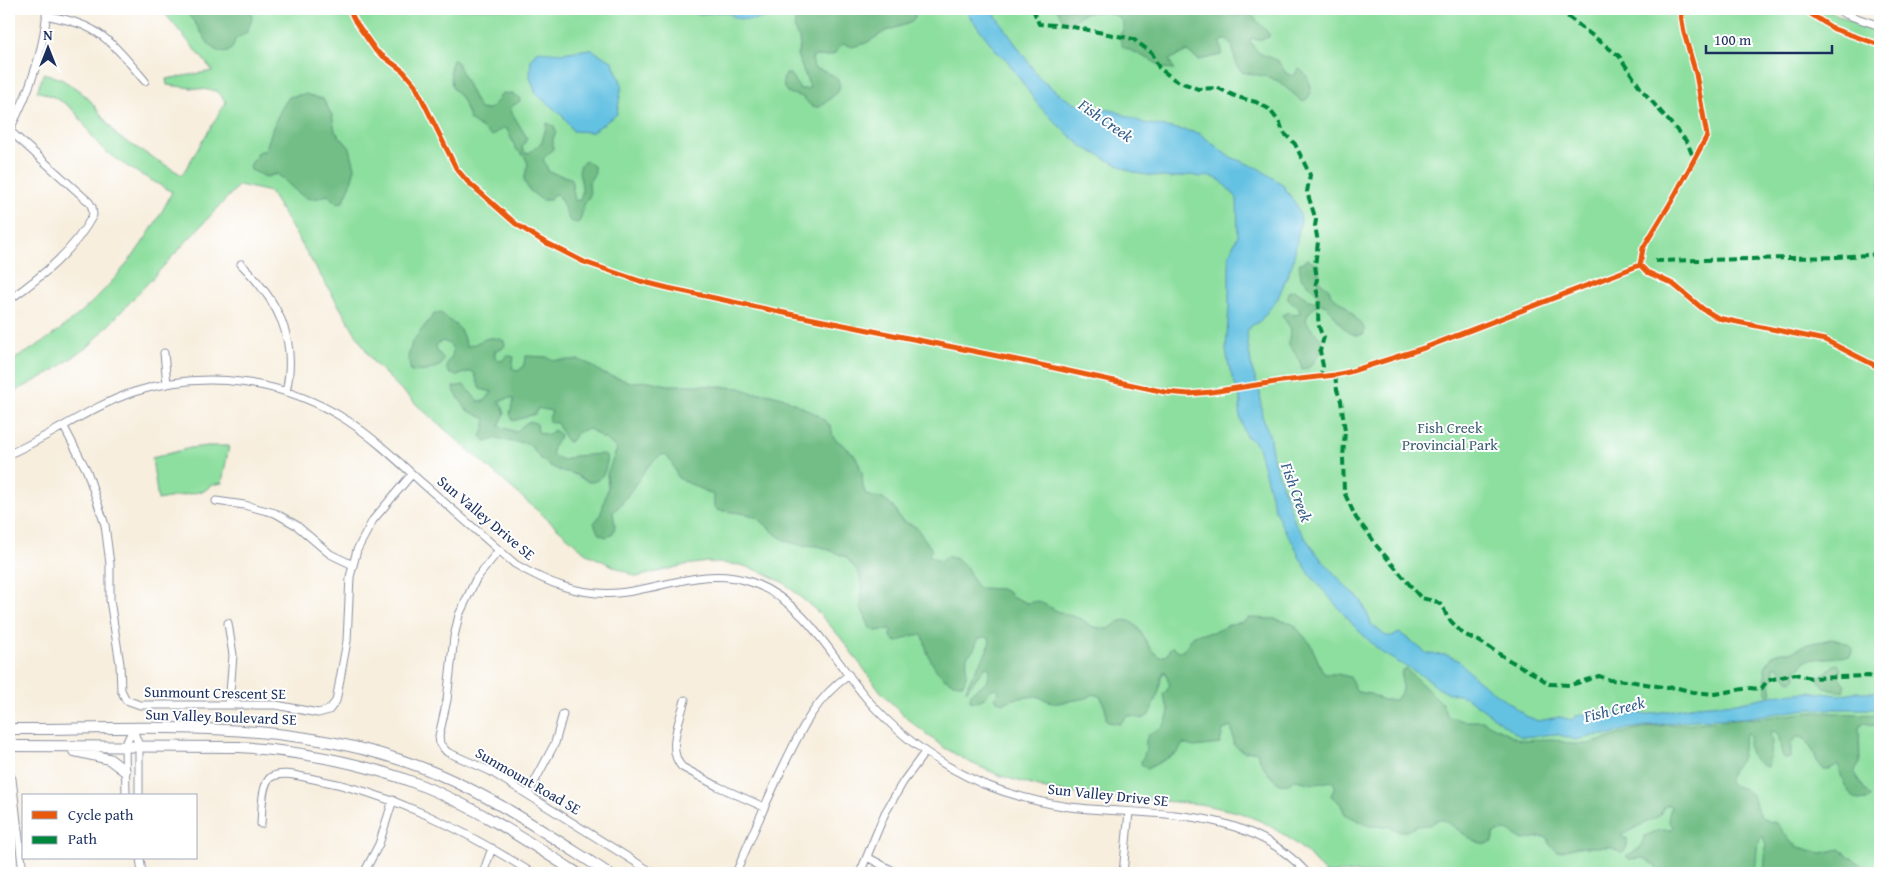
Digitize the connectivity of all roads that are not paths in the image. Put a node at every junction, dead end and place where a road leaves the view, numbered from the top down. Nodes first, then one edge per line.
1 (1837, 9) edge
2 (46, 12) edge
3 (1880, 26) edge
4 (145, 81) dead end
5 (9, 130) edge
6 (241, 264) dead end
7 (9, 300) edge
8 (164, 353) dead end
9 (167, 384) junction
10 (286, 392) junction
11 (64, 427) junction
12 (9, 454) edge
13 (412, 474) junction
14 (216, 501) dead end
15 (499, 550) junction
16 (352, 565) junction
17 (228, 623) dead end
18 (849, 675) junction
19 (685, 700) dead end
20 (229, 705) junction
21 (563, 714) dead end
22 (9, 728) edge
23 (132, 729) junction
24 (9, 746) edge
25 (48, 746) junction
26 (125, 746) junction
27 (139, 746) junction
28 (925, 752) junction
29 (125, 771) junction
30 (9, 774) edge
31 (126, 794) edge
32 (139, 794) edge
33 (528, 794) junction
34 (393, 800) junction
35 (764, 807) junction
36 (1128, 812) junction
37 (261, 824) dead end
38 (492, 848) junction
39 (868, 857) junction
40 (140, 860) edge
41 (23, 873) edge
42 (142, 873) edge
43 (364, 873) edge
44 (483, 873) edge
45 (532, 873) edge
46 (577, 873) edge
47 (608, 873) edge
48 (653, 873) edge
49 (736, 873) edge
50 (860, 873) edge
51 (897, 873) edge
52 (1123, 873) edge
53 (1307, 873) edge

1 - 3 street
2 - 4 street
2 - 5 street
5 - 7 street
6 - 10 street
8 - 9 street
9 - 10 street, Sun Valley Drive SE
9 - 11 street, Sun Valley Drive SE
10 - 13 street, Sun Valley Drive SE
11 - 12 street, Sun Valley Drive SE
11 - 20 street, Sunmount Crescent SE
13 - 15 street, Sun Valley Drive SE
13 - 16 street, Sunmount Crescent SE
14 - 16 street
15 - 18 street, Sun Valley Drive SE
15 - 33 street, Sunmount Road SE
16 - 20 street, Sunmount Crescent SE
17 - 20 street
18 - 28 street, Sun Valley Drive SE
18 - 35 street
19 - 35 street
21 - 33 street
22 - 23 main road, Sun Valley Boulevard SE
23 - 26 street
23 - 27 street
23 - 47 main road, Sun Valley Boulevard SE
24 - 25 main road, Sun Valley Boulevard SE
25 - 26 main road, Sun Valley Boulevard SE
25 - 29 main road
26 - 27 main road, Sun Valley Boulevard SE
26 - 29 street
27 - 32 street
27 - 46 main road, Sun Valley Boulevard SE
28 - 36 street, Sun Valley Drive SE
28 - 39 street
29 - 31 street
30 - 41 street
33 - 48 street, Sunmount Road SE
34 - 37 street
34 - 38 street
34 - 43 street
35 - 49 street
36 - 52 street
36 - 53 street, Sun Valley Drive SE
38 - 44 street
38 - 45 street
39 - 50 street
39 - 51 street
40 - 42 street

